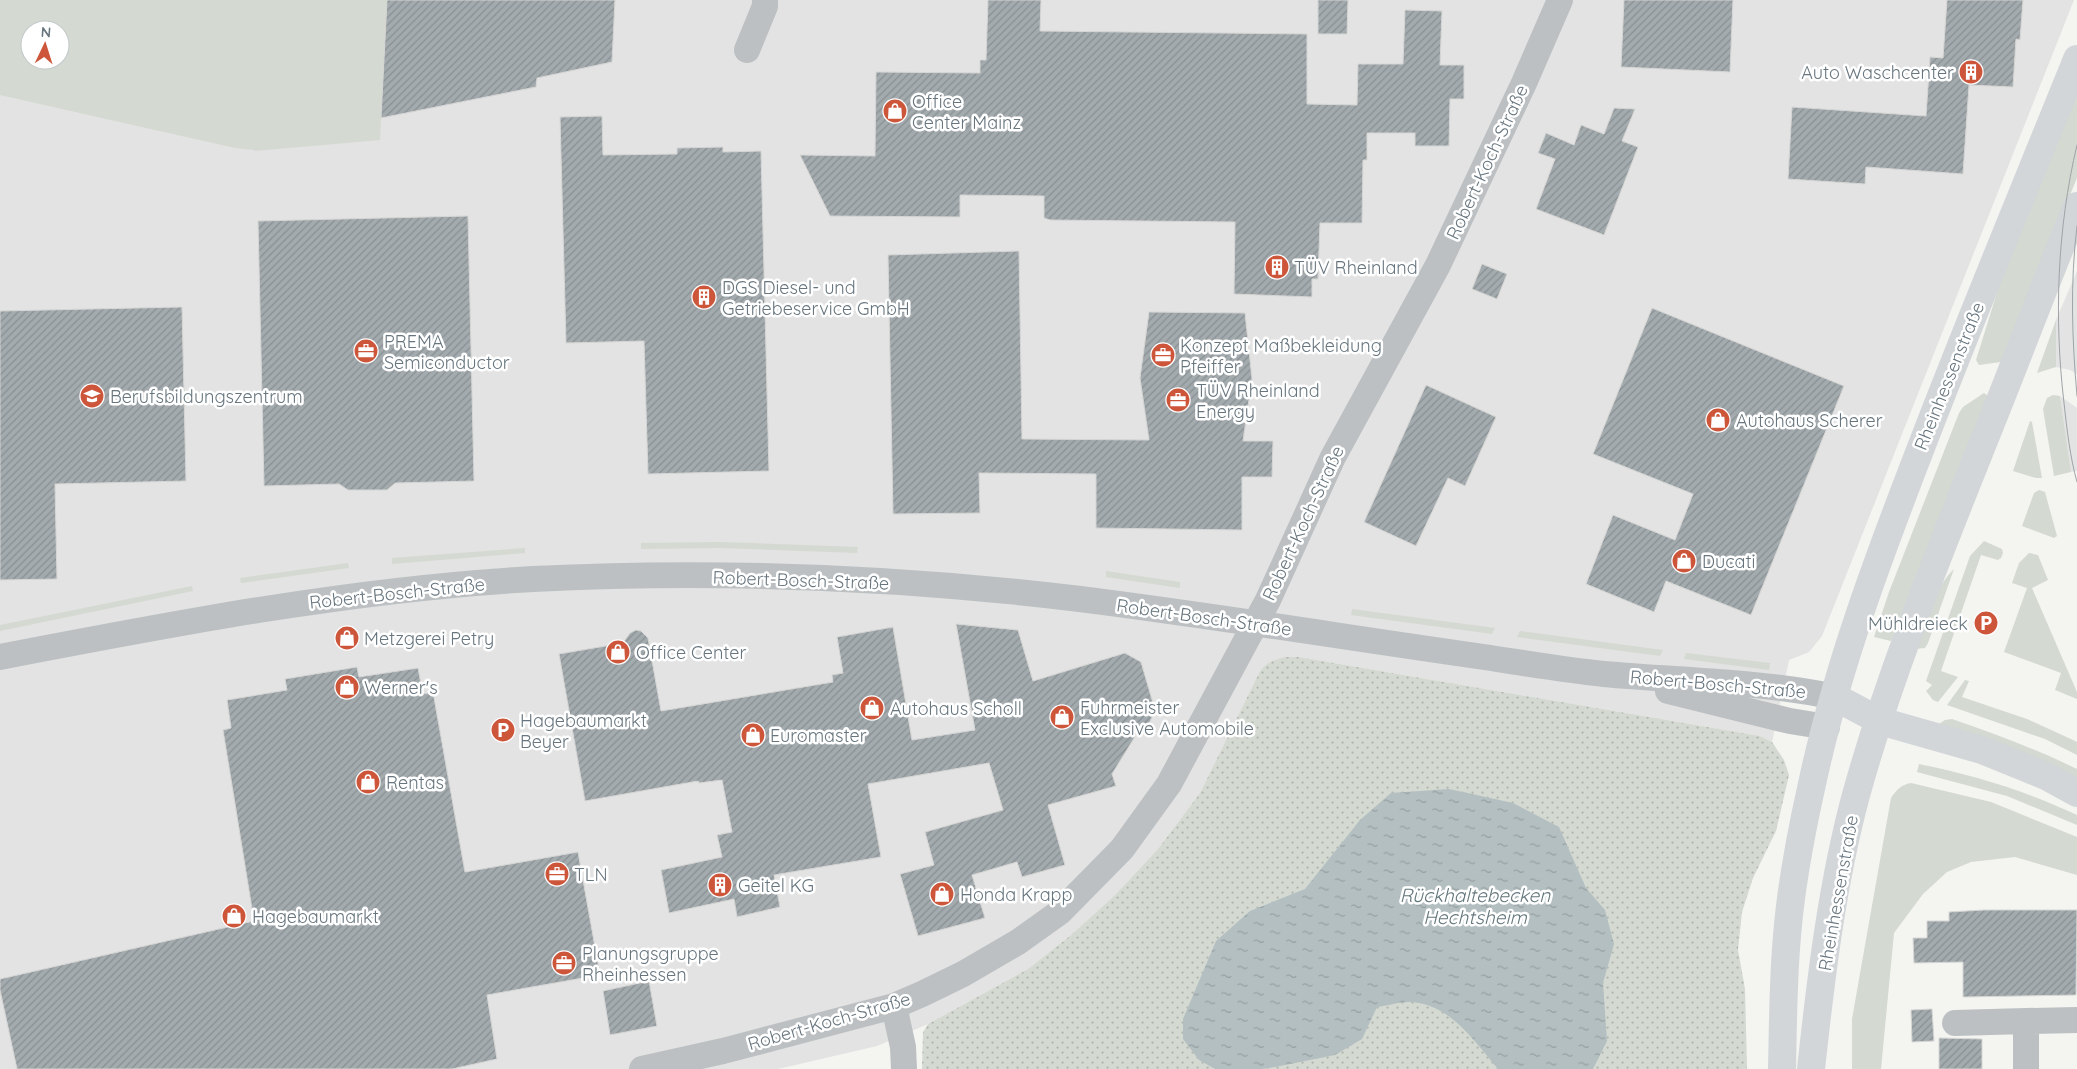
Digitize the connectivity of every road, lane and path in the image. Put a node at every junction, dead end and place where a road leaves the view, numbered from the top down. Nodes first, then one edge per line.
1 (765, 0) edge
2 (1560, 0) edge
3 (747, 50) dead end
4 (2077, 59) edge
5 (2077, 206) edge
6 (1254, 624) junction
7 (0, 658) edge
8 (1602, 674) junction
9 (1835, 697) junction
10 (1880, 721) junction
11 (1827, 727) junction
12 (2077, 793) edge
13 (894, 1006) junction
14 (2077, 1020) edge
15 (2026, 1021) junction
16 (1955, 1023) dead end
17 (642, 1069) edge
18 (904, 1069) edge
19 (1782, 1069) edge
20 (1811, 1069) edge
21 (2026, 1069) edge

1 - 3 street
2 - 6 street, Robert-Koch-Straße
4 - 9 main road, Rheinhessenstraße
5 - 10 main road, Rheinhessenstraße
6 - 7 street, Robert-Bosch-Straße
6 - 8 street, Robert-Bosch-Straße
6 - 13 street, Robert-Koch-Straße
8 - 9 street, Robert-Bosch-Straße
8 - 11 street, Robert-Bosch-Straße
9 - 10 main road
9 - 11 main road, Rheinhessenstraße
10 - 11 main road
10 - 12 main road
10 - 20 main road, Rheinhessenstraße
11 - 19 main road, Rheinhessenstraße
13 - 17 street, Robert-Koch-Straße
13 - 18 street
14 - 15 street
15 - 16 street
15 - 21 street

